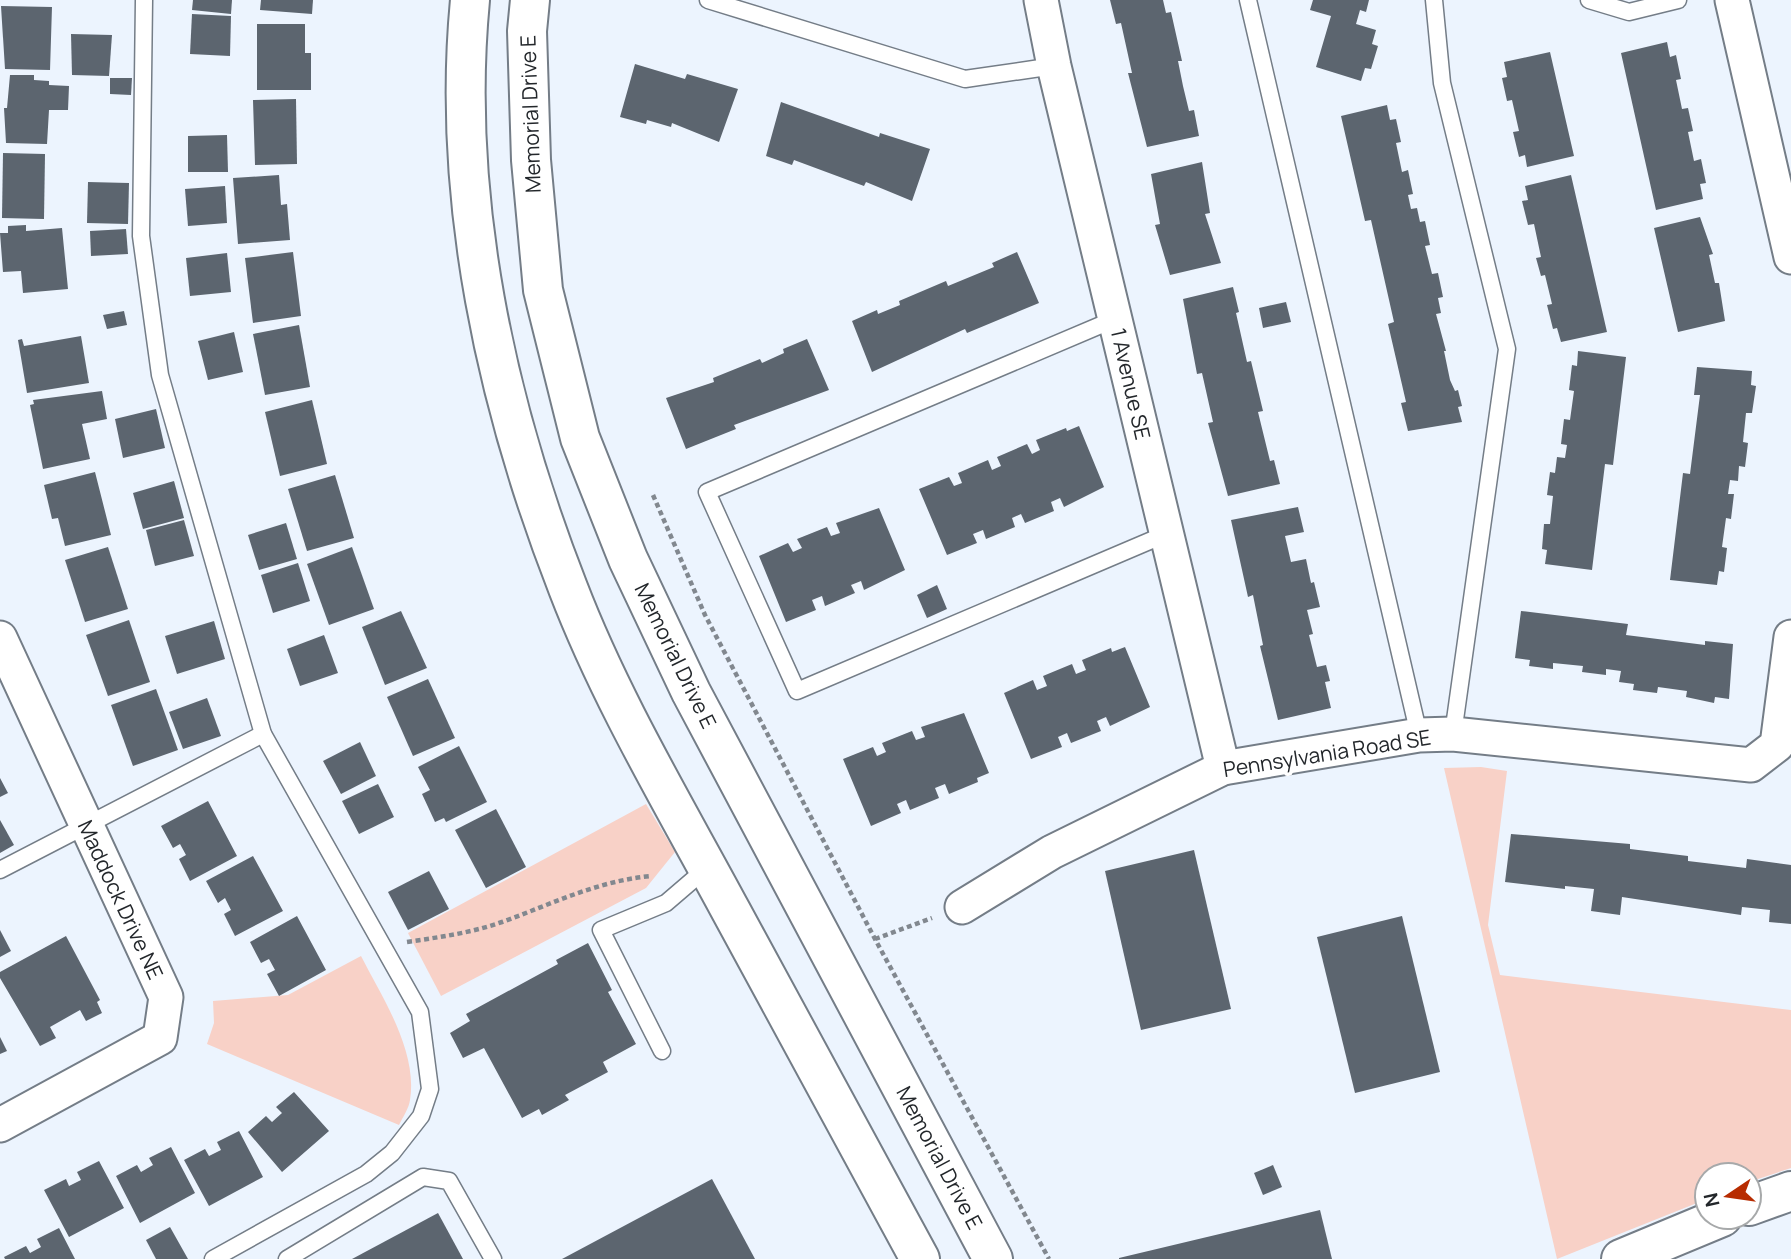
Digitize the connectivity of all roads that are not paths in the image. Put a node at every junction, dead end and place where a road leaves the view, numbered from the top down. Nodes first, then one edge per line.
1 (144, 0) edge
2 (470, 0) edge
3 (530, 0) edge
4 (708, 0) edge
5 (1041, 0) edge
6 (1248, 0) edge
7 (1434, 0) edge
8 (1589, 0) edge
9 (1678, 0) edge
10 (1732, 0) edge
11 (1054, 66) junction
12 (1791, 257) edge
13 (1115, 319) junction
14 (1166, 534) junction
15 (1791, 637) edge
16 (0, 641) edge
17 (263, 734) junction
18 (1453, 734) junction
19 (1419, 735) junction
20 (1223, 768) junction
21 (85, 825) junction
22 (708, 867) junction
23 (0, 870) edge
24 (962, 907) road end
25 (662, 1051) dead end
26 (0, 1125) edge
27 (1791, 1191) edge
28 (1763, 1201) edge
29 (1693, 1229) edge
30 (213, 1259) edge
31 (287, 1259) edge
32 (494, 1259) edge
33 (920, 1259) edge
34 (993, 1259) edge
35 (1621, 1259) edge

1 - 17 lane
2 - 22 main road
3 - 34 main road, Memorial Drive E
4 - 11 lane
5 - 11 street, 1 Avenue SE
6 - 19 lane
7 - 18 lane
8 - 9 lane
10 - 12 street
11 - 13 street, 1 Avenue SE
13 - 14 street, 1 Avenue SE
13 - 14 lane
14 - 20 street, 1 Avenue SE
15 - 18 street, Pennsylvania Road SE
16 - 21 street, Maddock Drive NE
17 - 21 lane
17 - 30 lane
18 - 19 street, Pennsylvania Road SE
19 - 20 street, Pennsylvania Road SE
20 - 24 street, Pennsylvania Road SE
21 - 23 lane
21 - 26 street, Maddock Drive NE
22 - 25 lane
22 - 33 main road
27 - 28 main road
29 - 35 main road
31 - 32 lane

